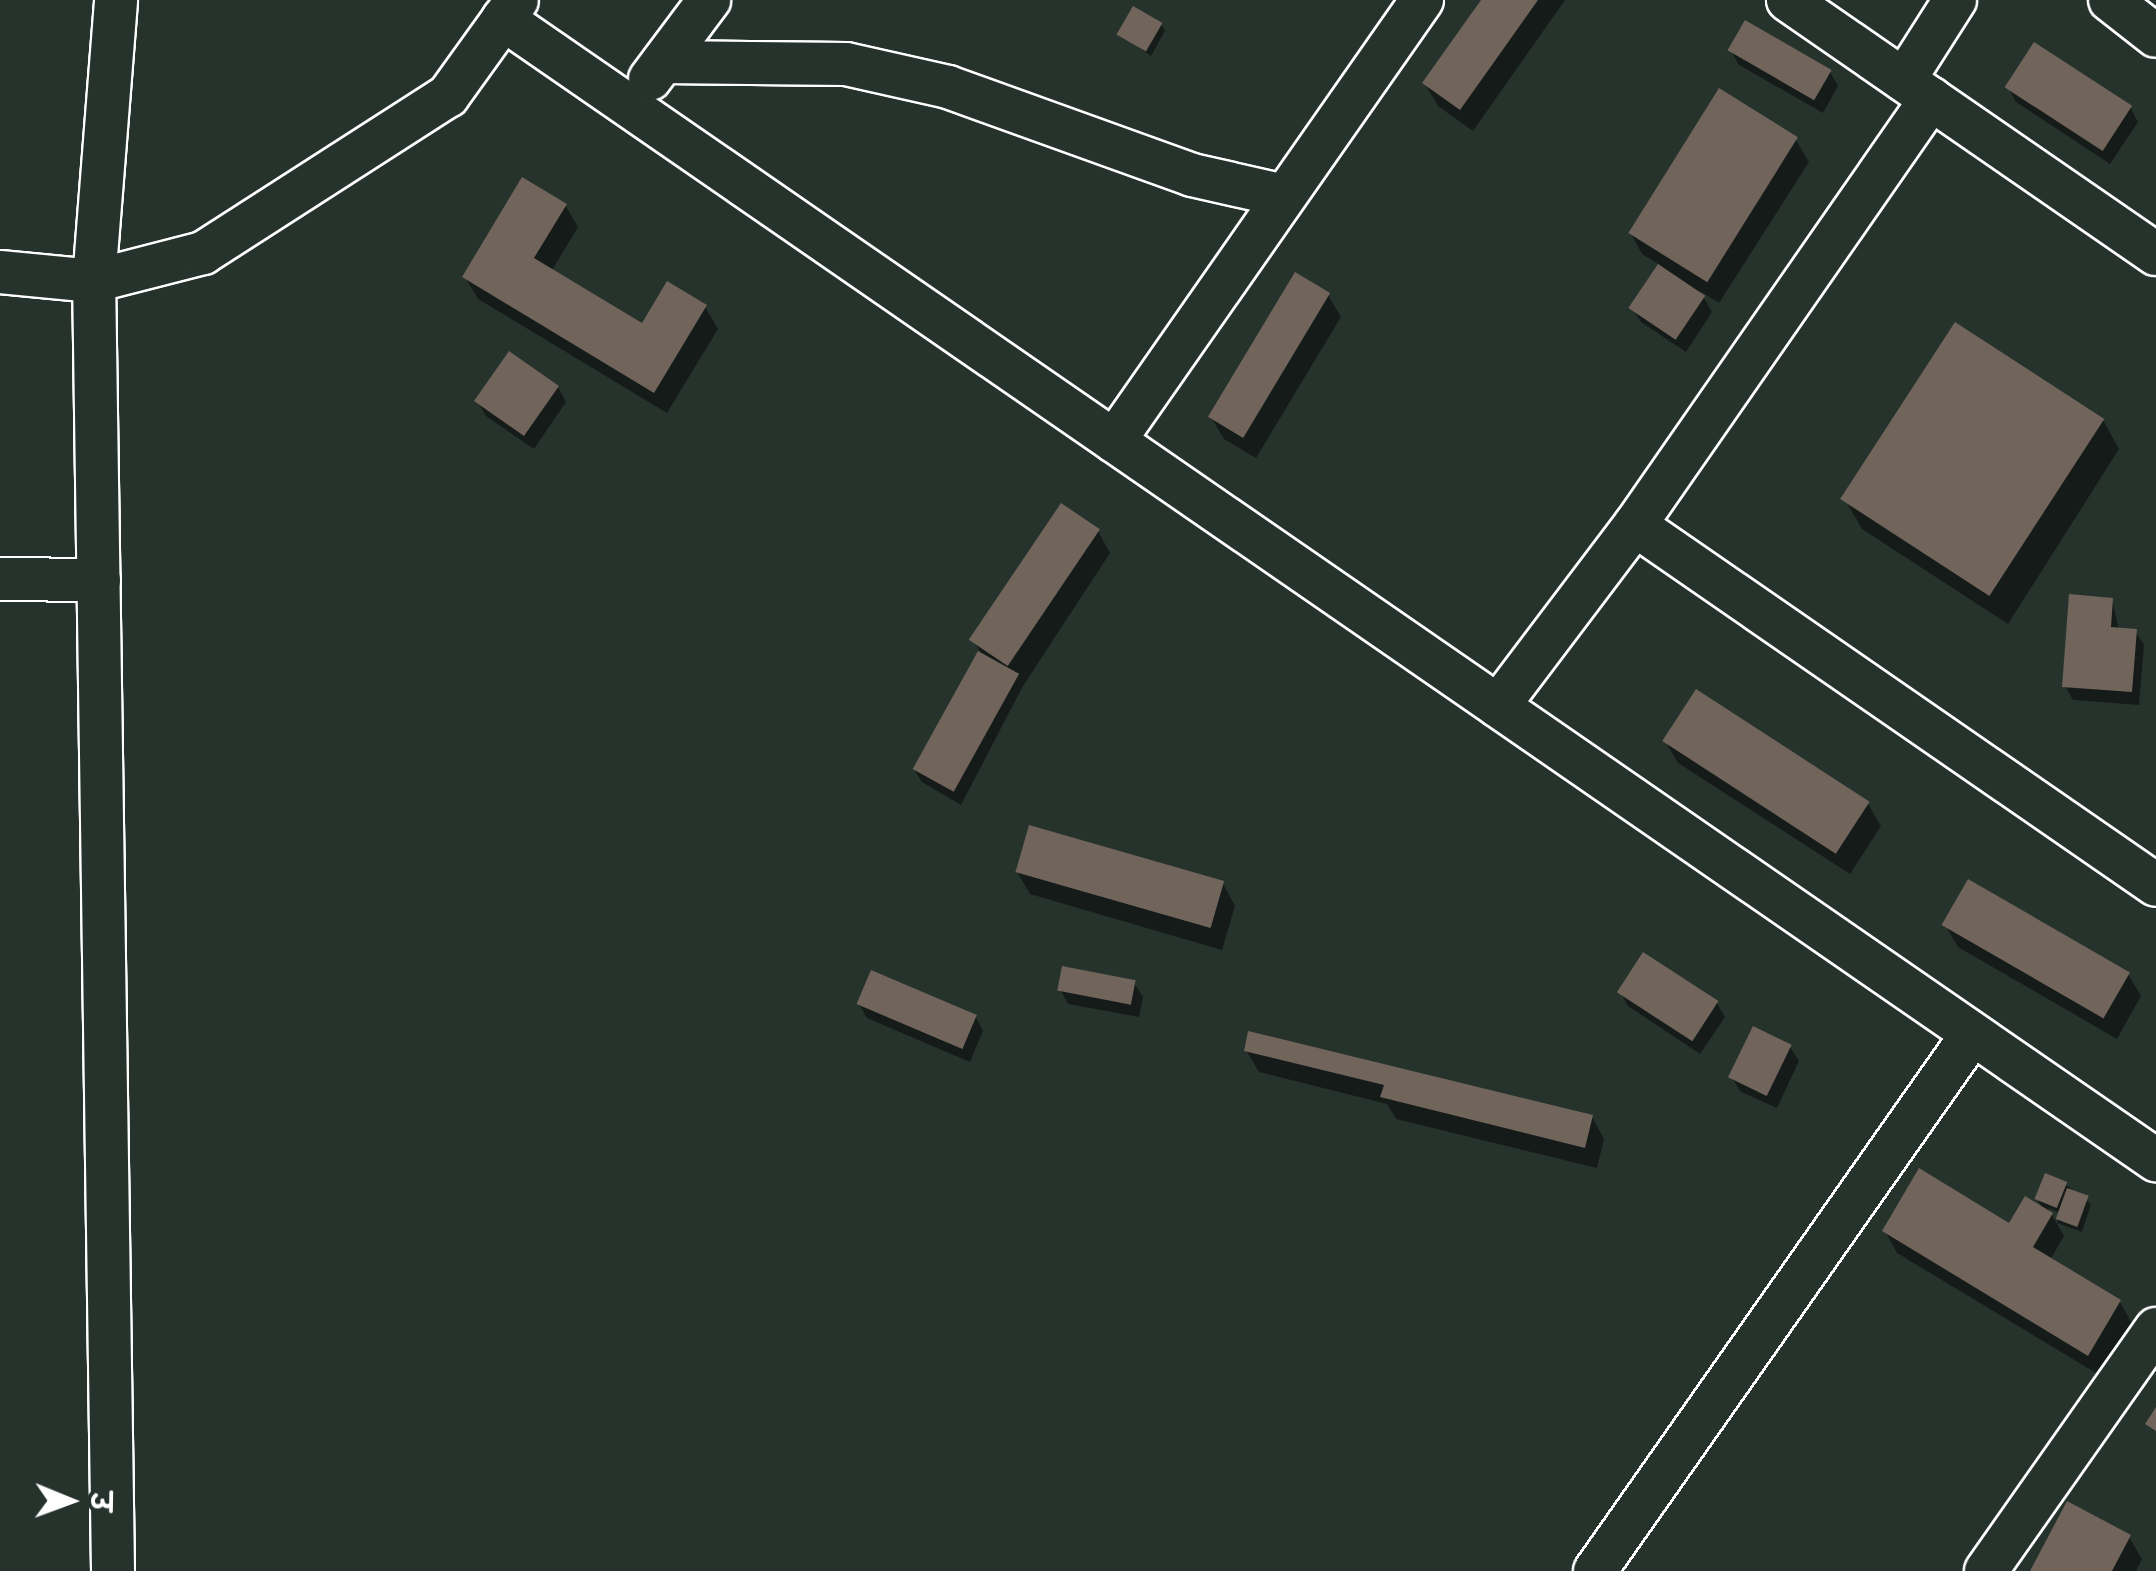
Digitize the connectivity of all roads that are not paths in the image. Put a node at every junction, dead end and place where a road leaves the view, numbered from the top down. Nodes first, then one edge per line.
1 (116, 0) edge
2 (709, 0) edge
3 (1422, 0) edge
4 (1788, 0) edge
5 (1955, 0) edge
6 (2110, 0) edge
7 (510, 10) edge
8 (2156, 36) edge
9 (663, 62) junction
10 (1918, 89) junction
11 (632, 103) junction
12 (1285, 196) junction
13 (2156, 254) edge
14 (0, 272) edge
15 (94, 281) junction
16 (1114, 441) junction
17 (1635, 525) junction
18 (0, 579) edge
19 (99, 580) junction
20 (1498, 706) junction
21 (2156, 885) edge
22 (1971, 1036) junction
23 (2156, 1160) edge
24 (2156, 1329) edge
25 (112, 1571) edge
26 (1595, 1571) edge
27 (1986, 1571) edge

1 - 15 street
2 - 9 street
3 - 12 street
4 - 10 street
5 - 10 street
6 - 8 street
7 - 11 street
7 - 15 street
9 - 11 street
9 - 12 street
10 - 13 street
10 - 17 street
11 - 16 street
12 - 16 street
14 - 15 street
15 - 19 street
16 - 20 street
17 - 20 street
17 - 21 street
18 - 19 street
19 - 25 street
20 - 22 street
22 - 23 street
22 - 26 street
24 - 27 street

